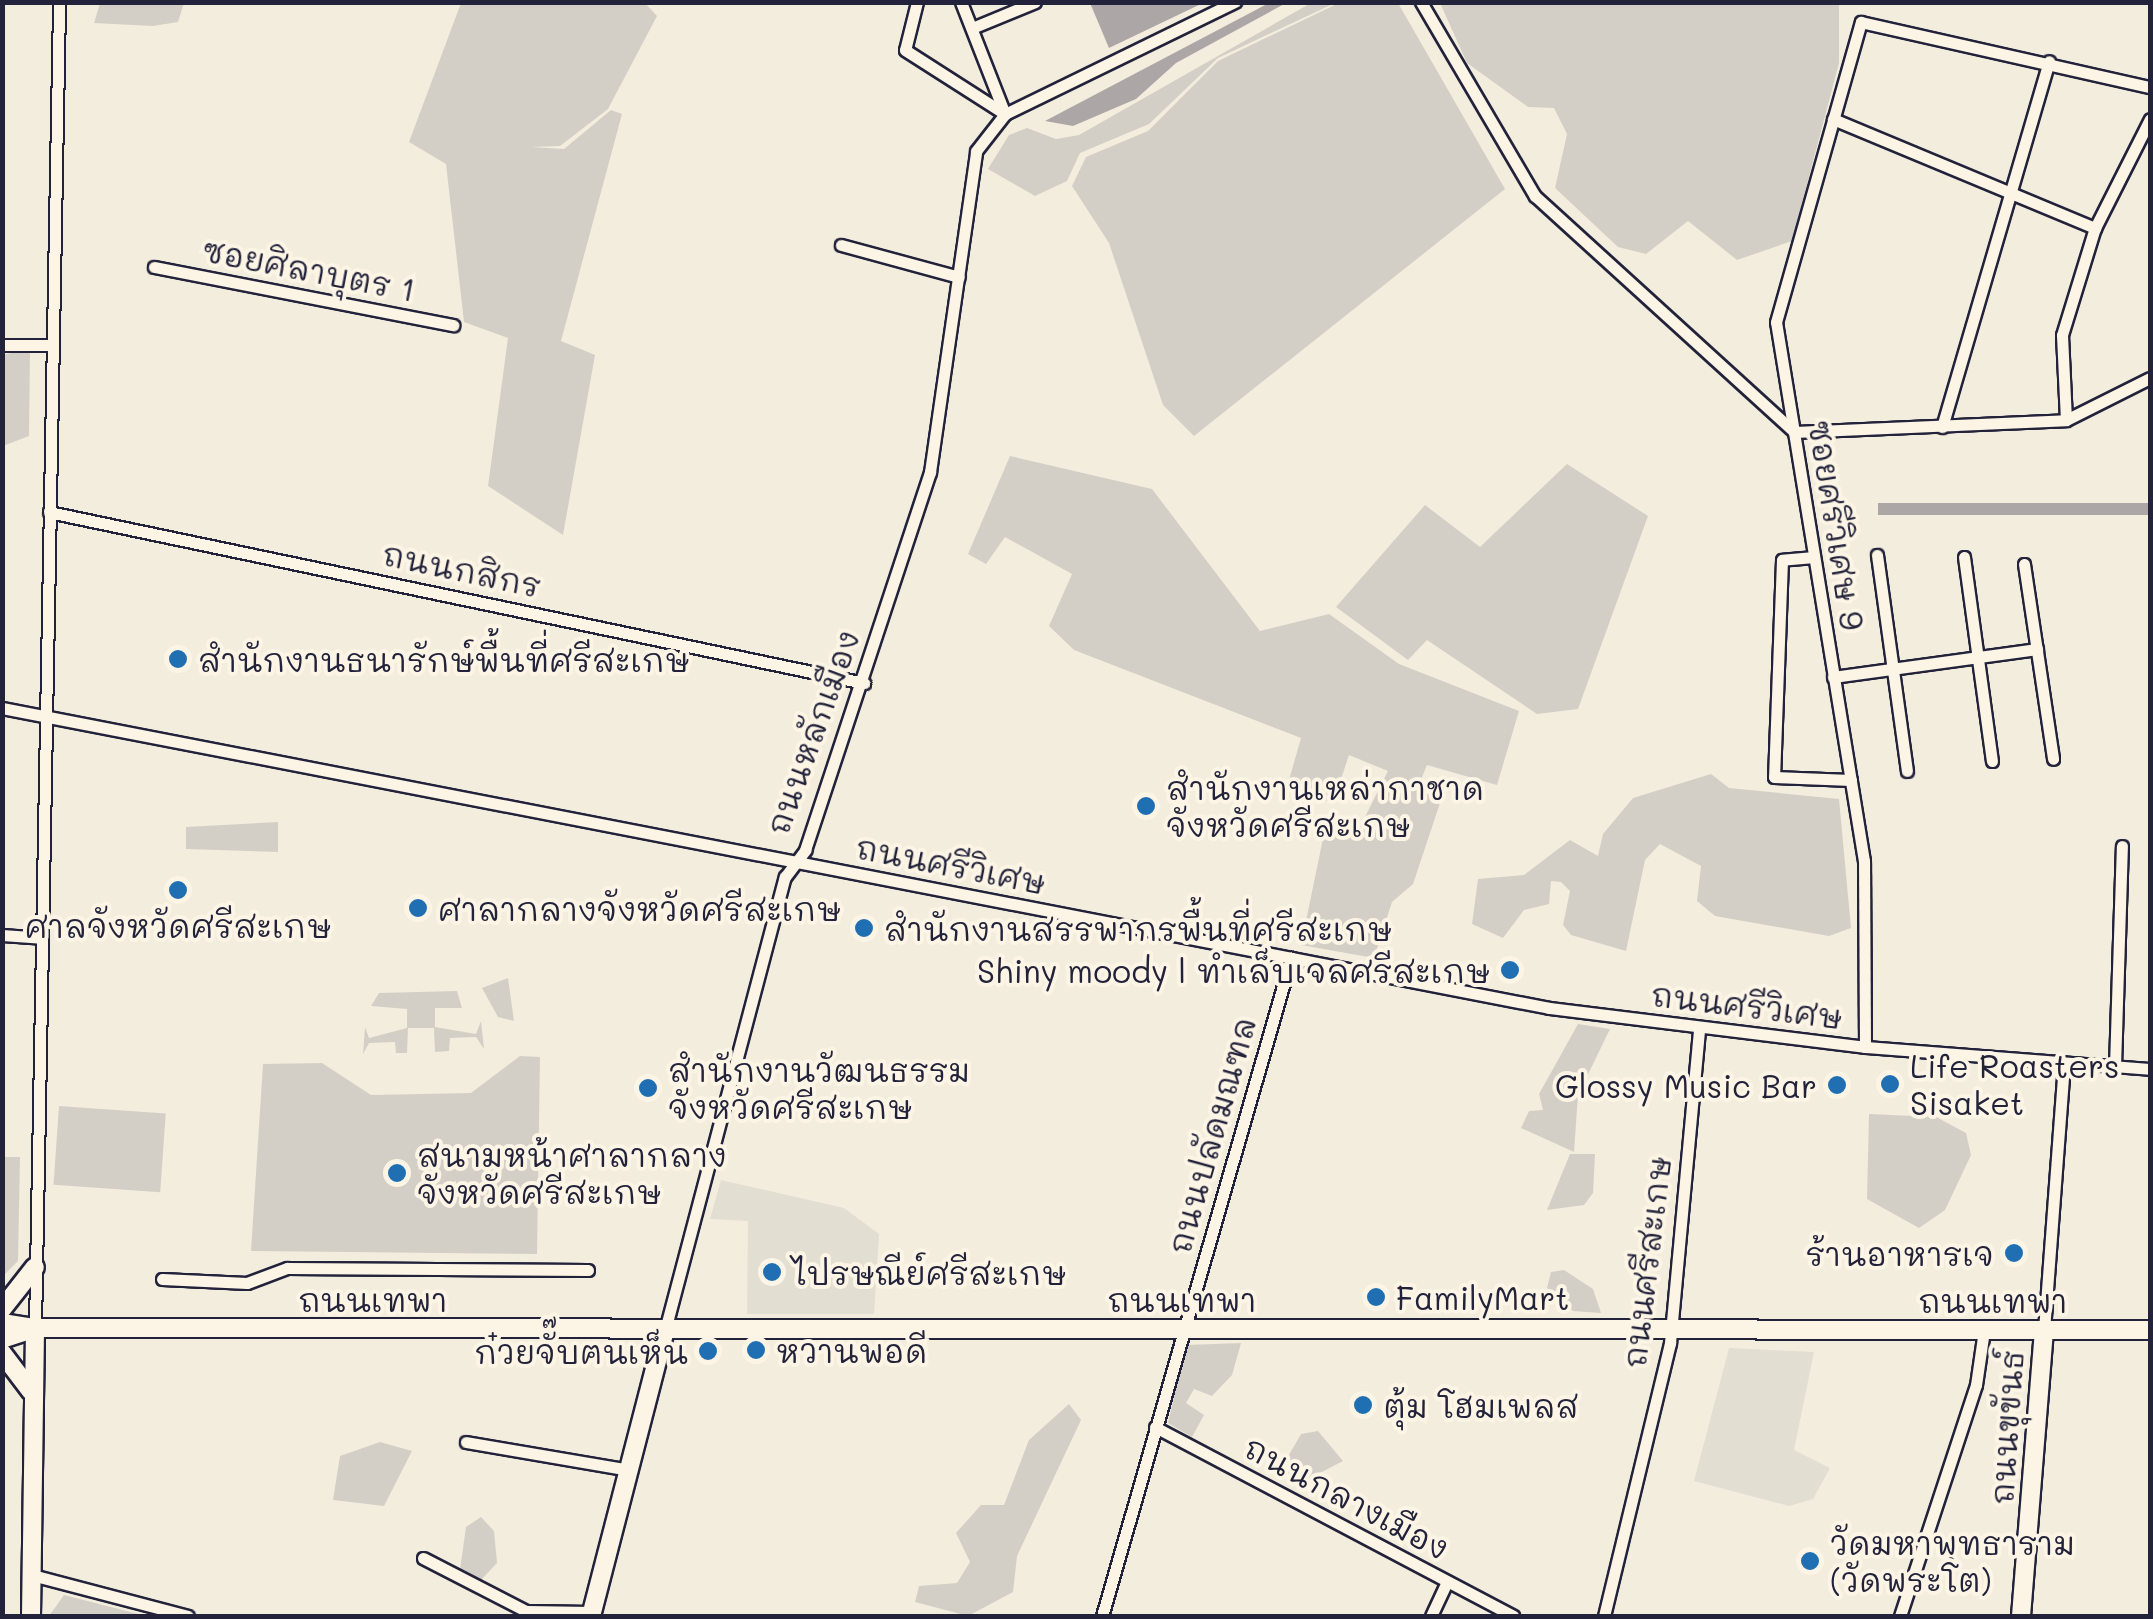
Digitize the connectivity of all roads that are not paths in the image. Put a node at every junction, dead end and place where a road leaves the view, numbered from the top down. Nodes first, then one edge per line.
1 (58, 2) edge
2 (917, 2) edge
3 (962, 2) edge
4 (1036, 2) edge
5 (1235, 2) edge
6 (1420, 2) edge
7 (972, 28) junction
8 (2048, 61) junction
9 (2150, 87) edge
10 (1005, 114) junction
11 (1833, 119) junction
12 (2150, 120) edge
13 (2010, 197) junction
14 (2095, 228) junction
15 (842, 245) dead end
16 (154, 267) dead end
17 (959, 276) junction
18 (453, 325) dead end
19 (2, 345) edge
20 (51, 345) junction
21 (2150, 378) edge
22 (2066, 420) junction
23 (1942, 427) junction
24 (1794, 432) junction
25 (49, 512) junction
26 (1878, 554) dead end
27 (1814, 556) junction
28 (1964, 557) dead end
29 (2024, 564) dead end
30 (2037, 649) junction
31 (1977, 657) junction
32 (1893, 669) junction
33 (1834, 677) junction
34 (864, 684) junction
35 (2, 708) edge
36 (44, 717) junction
37 (2053, 759) dead end
38 (1992, 760) dead end
39 (1907, 772) dead end
40 (1851, 780) junction
41 (2122, 846) dead end
42 (796, 862) junction
43 (2, 936) edge
44 (41, 938) junction
45 (1292, 958) junction
46 (1699, 1028) junction
47 (1865, 1047) junction
48 (2064, 1064) junction
49 (2114, 1066) junction
50 (2150, 1068) edge
51 (35, 1266) junction
52 (588, 1270) dead end
53 (162, 1278) dead end
54 (2, 1308) edge
55 (2, 1324) edge
56 (34, 1328) junction
57 (1182, 1329) junction
58 (665, 1330) junction
59 (1670, 1330) junction
60 (1984, 1330) junction
61 (2044, 1330) junction
62 (2150, 1330) edge
63 (2, 1340) edge
64 (2, 1353) edge
65 (36, 1401) junction
66 (1155, 1427) junction
67 (466, 1442) dead end
68 (628, 1470) junction
69 (423, 1558) dead end
70 (32, 1575) junction
71 (1447, 1582) junction
72 (591, 1614) edge
73 (31, 1616) edge
74 (188, 1616) edge
75 (1102, 1616) edge
76 (1430, 1616) edge
77 (1513, 1616) edge
78 (1604, 1616) edge
79 (1900, 1616) edge
80 (2022, 1616) edge

1 - 20 street
2 - 10 street
3 - 7 street
4 - 7 street
5 - 10 street, ถนนหลักเมือง
6 - 24 street
7 - 10 street
8 - 9 street
8 - 11 street, ซอยศรีวิเศษ 9
8 - 13 street
10 - 17 street, ถนนหลักเมือง
11 - 13 street
11 - 24 street, ซอยศรีวิเศษ 9
12 - 14 street
13 - 14 street
13 - 23 street
14 - 22 street
15 - 17 street
16 - 18 street, ซอยศิลาบุตร 1
17 - 34 street, ถนนหลักเมือง
19 - 20 street
20 - 25 street
21 - 22 street
22 - 23 street
23 - 24 street
24 - 27 street, ซอยศรีวิเศษ 9
25 - 34 street, ถนนกสิกร
25 - 36 street
26 - 32 street
27 - 33 street, ซอยศรีวิเศษ 9
27 - 40 street
28 - 31 street
29 - 30 street
30 - 31 street
30 - 37 street
31 - 32 street
31 - 38 street
32 - 33 street
32 - 39 street
33 - 40 street, ซอยศรีวิเศษ 9
34 - 42 street, ถนนหลักเมือง
35 - 36 street, ถนนศรีวิเศษ
36 - 42 street, ถนนศรีวิเศษ
36 - 44 street
40 - 47 street, ซอยศรีวิเศษ 9
41 - 49 street
42 - 45 street, ถนนศรีวิเศษ
42 - 58 street, ถนนหลักเมือง
43 - 44 street
44 - 51 street
45 - 46 street, ถนนศรีวิเศษ
45 - 57 street, ถนนปลัดมณฑล
46 - 47 street, ถนนศรีวิเศษ
46 - 59 street, ถนนศรีสะเกษ
47 - 48 street, ถนนศรีวิเศษ
48 - 49 street, ถนนศรีวิเศษ
48 - 61 street, ถนนขุขันธ์
49 - 50 street, ถนนศรีวิเศษ
51 - 54 main road
51 - 56 street
52 - 53 street
55 - 56 main road
56 - 58 main road, ถนนเทพา
56 - 63 main road
56 - 65 main road
57 - 58 main road, ถนนเทพา
57 - 59 main road, ถนนเทพา
57 - 66 street, ถนนปลัดมณฑล
58 - 68 main road, ถนนหลักเมือง
59 - 60 main road, ถนนเทพา
59 - 78 street, ถนนศรีสะเกษ
60 - 61 main road, ถนนเทพา
60 - 79 street
61 - 62 main road, ถนนเทพา
61 - 80 main road, ถนนขุขันธ์
64 - 65 main road
65 - 70 main road
66 - 71 street, ถนนกลางเมือง
66 - 75 street, ถนนปลัดมณฑล
67 - 68 street
68 - 72 main road, ถนนหลักเมือง
69 - 72 street
70 - 73 main road
70 - 74 street
71 - 76 street
71 - 77 street, ถนนกลางเมือง

